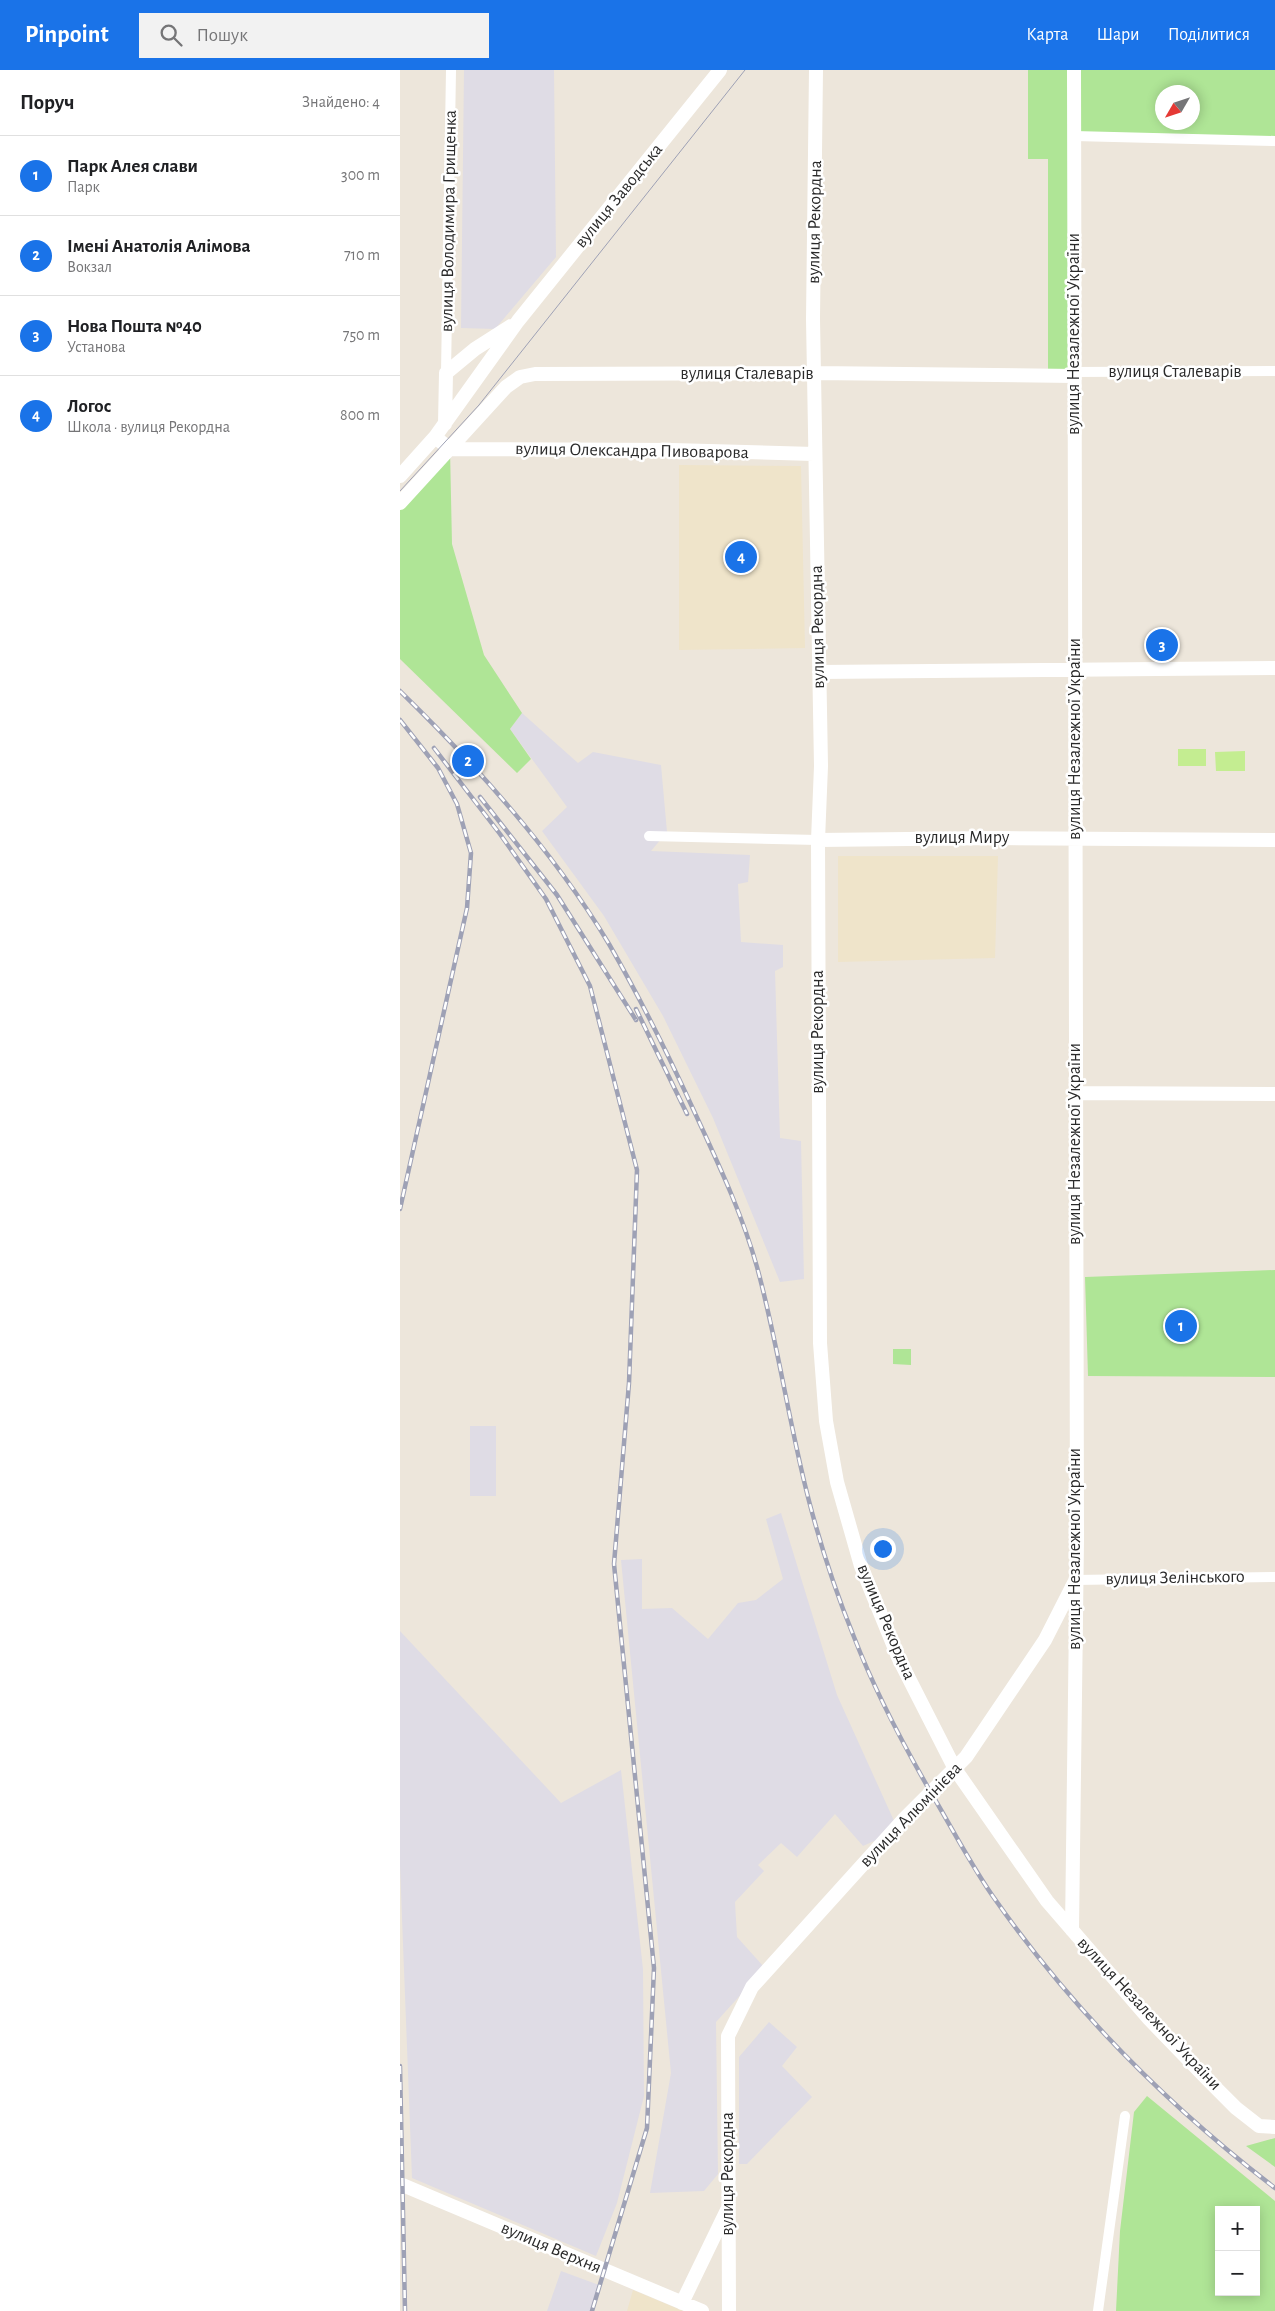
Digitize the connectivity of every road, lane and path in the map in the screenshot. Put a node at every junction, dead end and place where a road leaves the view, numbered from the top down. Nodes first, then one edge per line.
1 (451, 70) edge
2 (720, 70) edge
3 (816, 70) edge
4 (1074, 70) edge
5 (1074, 136) junction
6 (1275, 141) edge
7 (518, 321) junction
8 (1275, 371) edge
9 (446, 373) junction
10 (815, 373) junction
11 (1074, 374) junction
12 (445, 424) junction
13 (435, 437) junction
14 (450, 448) junction
15 (814, 454) junction
16 (400, 476) edge
17 (400, 503) edge
18 (1275, 668) edge
19 (1076, 669) junction
20 (819, 672) junction
21 (649, 836) dead end
22 (1075, 839) junction
23 (818, 840) junction
24 (1275, 840) edge
25 (1076, 1093) junction
26 (1275, 1094) edge
27 (1275, 1577) edge
28 (1075, 1580) junction
29 (955, 1769) junction
30 (1072, 1930) junction
31 (728, 2036) joint
32 (1125, 2116) dead end
33 (1275, 2126) edge
34 (400, 2184) edge
35 (728, 2207) junction
36 (682, 2303) junction
37 (702, 2311) edge
38 (729, 2311) edge
39 (1098, 2311) edge

1 - 9 street, вулиця Володимира Грищенка
2 - 7 street, вулиця Заводська
3 - 10 street, вулиця Рекордна
4 - 5 street, вулиця Незалежної України
5 - 6 street
5 - 11 street, вулиця Незалежної України
7 - 9 street, вулиця Заводська
7 - 12 street, вулиця Заводська
8 - 11 street, вулиця Сталеварів
9 - 12 street
10 - 11 street, вулиця Сталеварів
10 - 14 street, вулиця Сталеварів
10 - 15 street, вулиця Рекордна
11 - 19 street, вулиця Незалежної України
12 - 13 street, вулиця Заводська
13 - 14 street
13 - 16 street, вулиця Заводська
14 - 15 street, вулиця Олександра Пивоварова
14 - 17 street
15 - 20 street, вулиця Рекордна
18 - 19 street
19 - 20 street
19 - 22 street, вулиця Незалежної України
20 - 23 street, вулиця Рекордна
21 - 23 street, вулиця Миру
22 - 23 street, вулиця Миру
22 - 24 street, вулиця Миру
22 - 25 street, вулиця Незалежної України
23 - 29 street, вулиця Рекордна
25 - 26 street
25 - 28 street, вулиця Незалежної України
27 - 28 street, вулиця Зелінського
28 - 29 street, вулиця Алюмінієва
28 - 30 street, вулиця Незалежної України
29 - 30 street, вулиця Рекордна
29 - 31 street, вулиця Алюмінієва
30 - 33 street, вулиця Незалежної України
31 - 35 street, вулиця Рекордна
32 - 39 street
34 - 36 street, вулиця Верхня
35 - 36 street
35 - 38 street, вулиця Рекордна
36 - 37 street, вулиця Верхня

